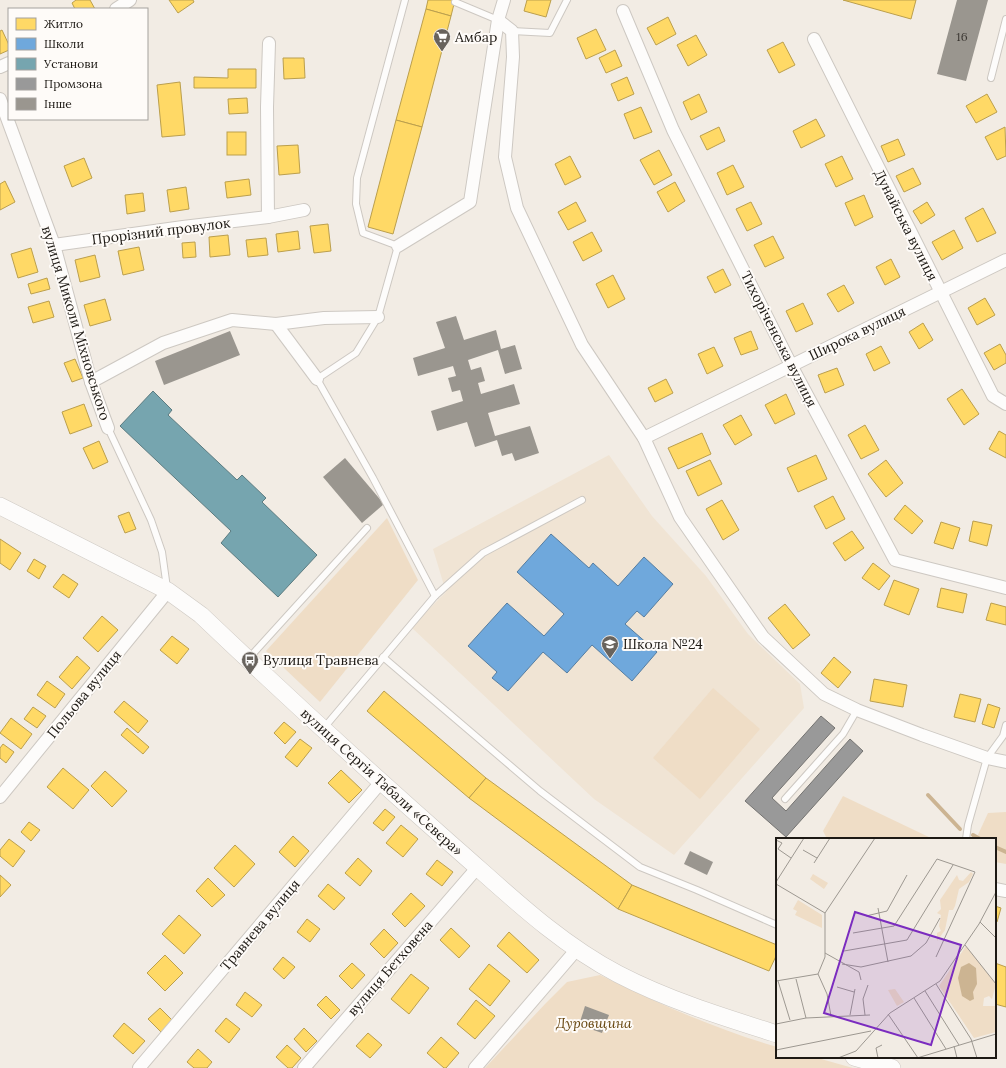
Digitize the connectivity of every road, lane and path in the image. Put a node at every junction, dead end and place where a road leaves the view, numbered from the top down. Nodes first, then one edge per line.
1 (130, 0) edge
2 (405, 0) edge
3 (504, 0) edge
4 (567, 0) edge
5 (455, 2) dead end
6 (118, 8) edge
7 (623, 11) dead end
8 (1006, 19) edge
9 (498, 20) junction
10 (512, 31) junction
11 (814, 40) dead end
12 (269, 43) dead end
13 (990, 78) dead end
14 (0, 99) edge
15 (304, 210) dead end
16 (268, 217) junction
17 (54, 245) junction
18 (398, 246) junction
19 (1006, 260) edge
20 (940, 292) junction
21 (378, 317) junction
22 (276, 324) junction
23 (791, 365) junction
24 (317, 379) junction
25 (91, 382) junction
26 (1006, 404) edge
27 (108, 428) joint
28 (644, 438) junction
29 (582, 500) dead end
30 (0, 506) edge
31 (367, 528) dead end
32 (1006, 588) edge
33 (168, 591) junction
34 (435, 596) junction
35 (383, 657) junction
36 (248, 659) junction
37 (856, 710) junction
38 (1006, 726) edge
39 (323, 729) junction
40 (987, 758) junction
41 (1006, 762) edge
42 (380, 782) junction
43 (0, 797) edge
44 (785, 799) dead end
45 (966, 838) edge
46 (477, 868) junction
47 (996, 889) edge
48 (1006, 891) edge
49 (776, 925) edge
50 (577, 950) junction
51 (776, 1034) edge
52 (857, 1058) edge
53 (139, 1068) edge
54 (304, 1068) edge
55 (475, 1068) edge
56 (892, 1068) edge

1 - 6 street
2 - 18 lane
3 - 9 street
4 - 10 lane
5 - 9 lane
7 - 23 street, Тихоріченська вулиця
8 - 13 lane
9 - 10 street
9 - 18 street
10 - 28 street
11 - 20 street, Дунайська вулиця
12 - 16 street
14 - 17 street, вулиця Миколи Міхновського
15 - 16 street, Прорізний провулок
16 - 17 street, Прорізний провулок
17 - 25 street, вулиця Миколи Міхновського
18 - 21 lane
19 - 20 street, Широка вулиця
20 - 23 street, Широка вулиця
20 - 26 street, Дунайська вулиця
21 - 22 street
21 - 24 lane
22 - 24 street
22 - 25 street
23 - 28 street, Широка вулиця
23 - 32 street, Тихоріченська вулиця
24 - 34 lane
25 - 27 street, вулиця Миколи Міхновського
27 - 33 lane, вулиця Миколи Міхновського
28 - 37 street
29 - 34 lane
30 - 33 main road, вулиця Сергія Табали «Сєвєра»
31 - 36 lane
33 - 36 main road, вулиця Сергія Табали «Сєвєра»
33 - 43 street, Польова вулиця
34 - 35 lane
35 - 39 lane
35 - 49 lane
36 - 39 main road, вулиця Сергія Табали «Сєвєра»
37 - 40 street
37 - 44 lane
38 - 40 lane
39 - 42 main road, вулиця Сергія Табали «Сєвєра»
40 - 41 street
40 - 45 lane
42 - 46 main road, вулиця Сергія Табали «Сєвєра»
42 - 53 street, Травнева вулиця
46 - 50 main road, вулиця Сергія Табали «Сєвєра»
46 - 54 street, вулиця Бетховена
47 - 48 street
50 - 51 main road, вулиця Сергія Табали «Сєвєра»
50 - 55 street
52 - 56 main road

